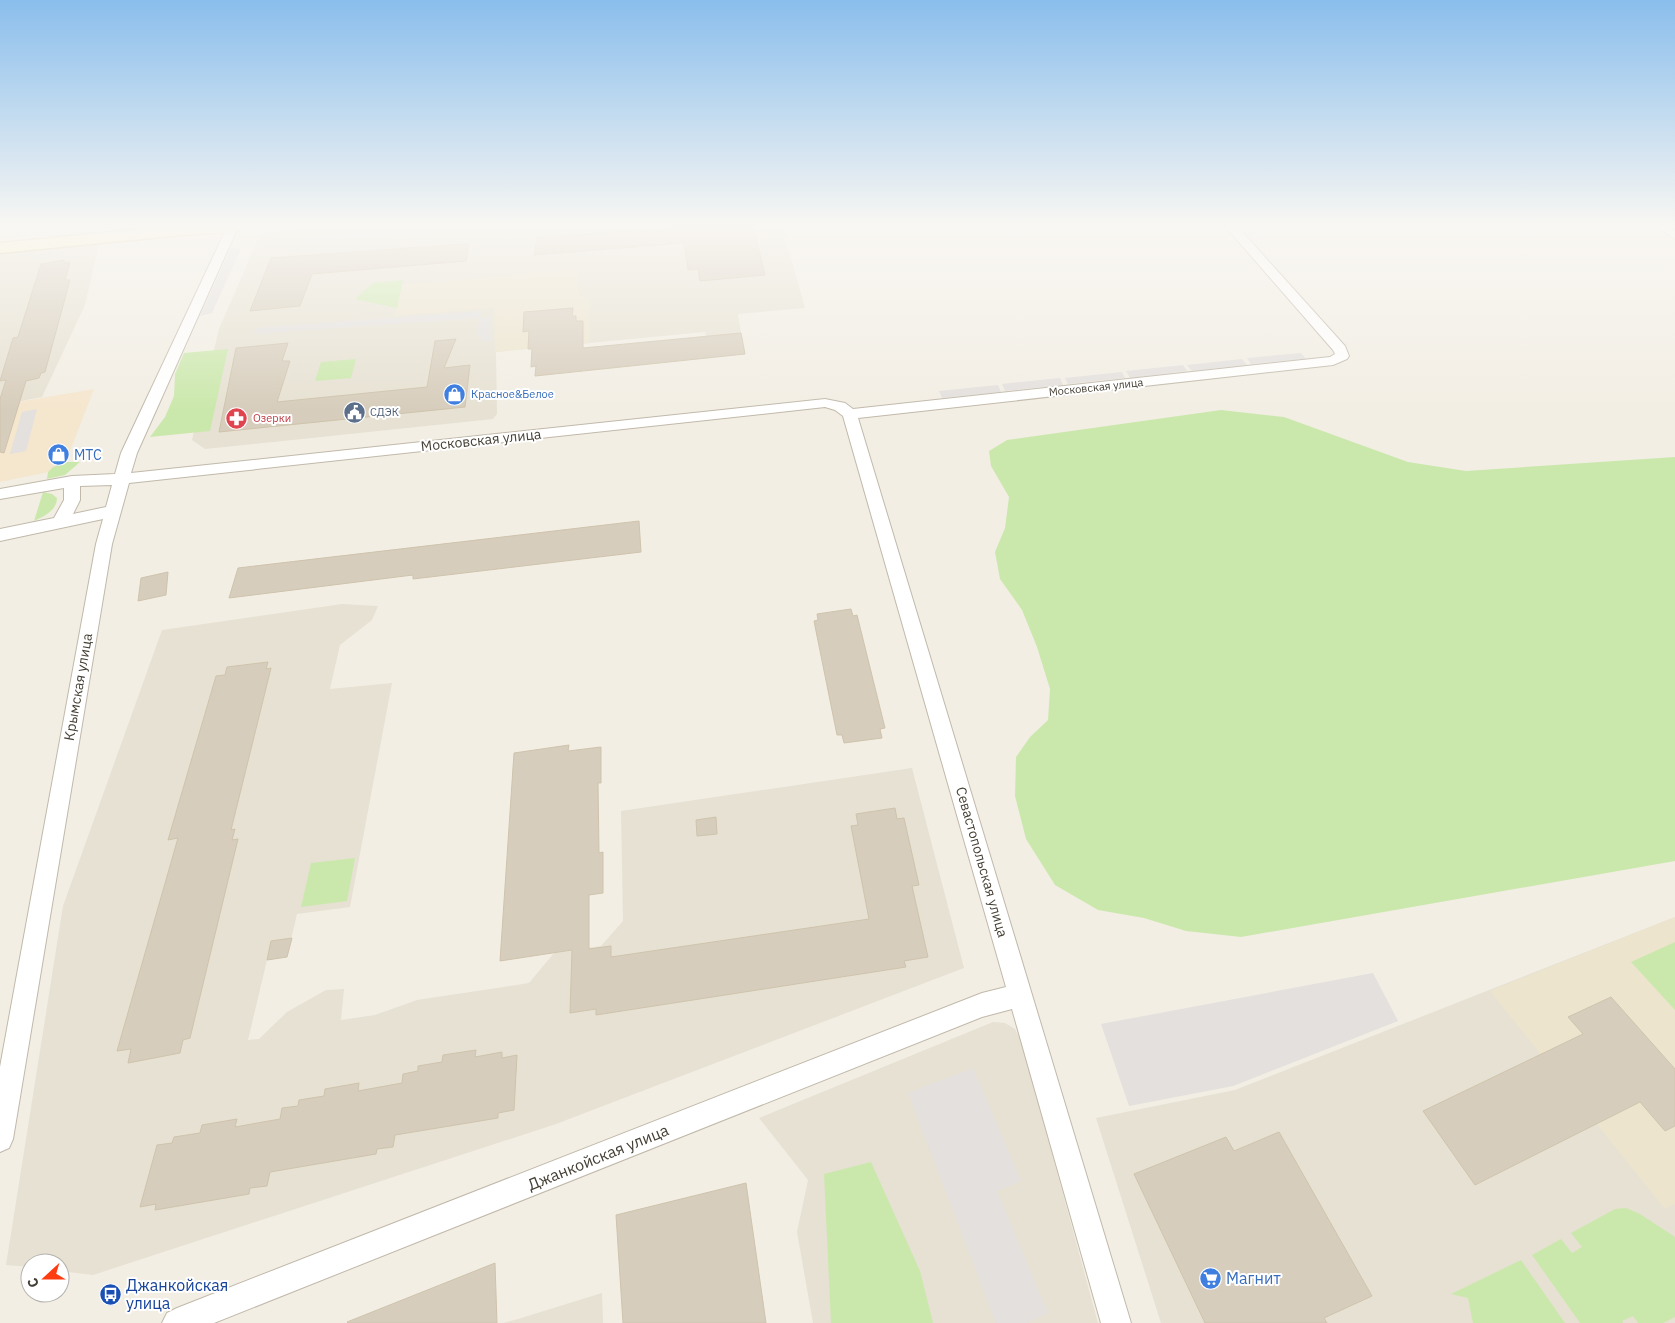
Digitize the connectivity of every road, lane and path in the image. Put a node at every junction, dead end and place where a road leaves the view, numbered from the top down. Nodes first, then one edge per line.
1 (205, 287) edge
2 (1285, 287) edge
3 (845, 410) junction
4 (121, 479) junction
5 (72, 481) junction
6 (0, 494) edge
7 (112, 510) junction
8 (60, 522) junction
9 (0, 535) edge
10 (1020, 995) junction
11 (0, 1139) edge
12 (177, 1323) edge
13 (1116, 1323) edge

1 - 4 street, Крымская улица
2 - 3 street, Московская улица
3 - 4 street, Московская улица
3 - 10 street, Севастопольская улица
4 - 5 street, Московская улица
4 - 7 street, Крымская улица
5 - 6 street
5 - 8 street
7 - 8 street
7 - 11 street, Крымская улица
8 - 9 street
10 - 12 street, Джанкойская улица
10 - 13 street, Севастопольская улица

